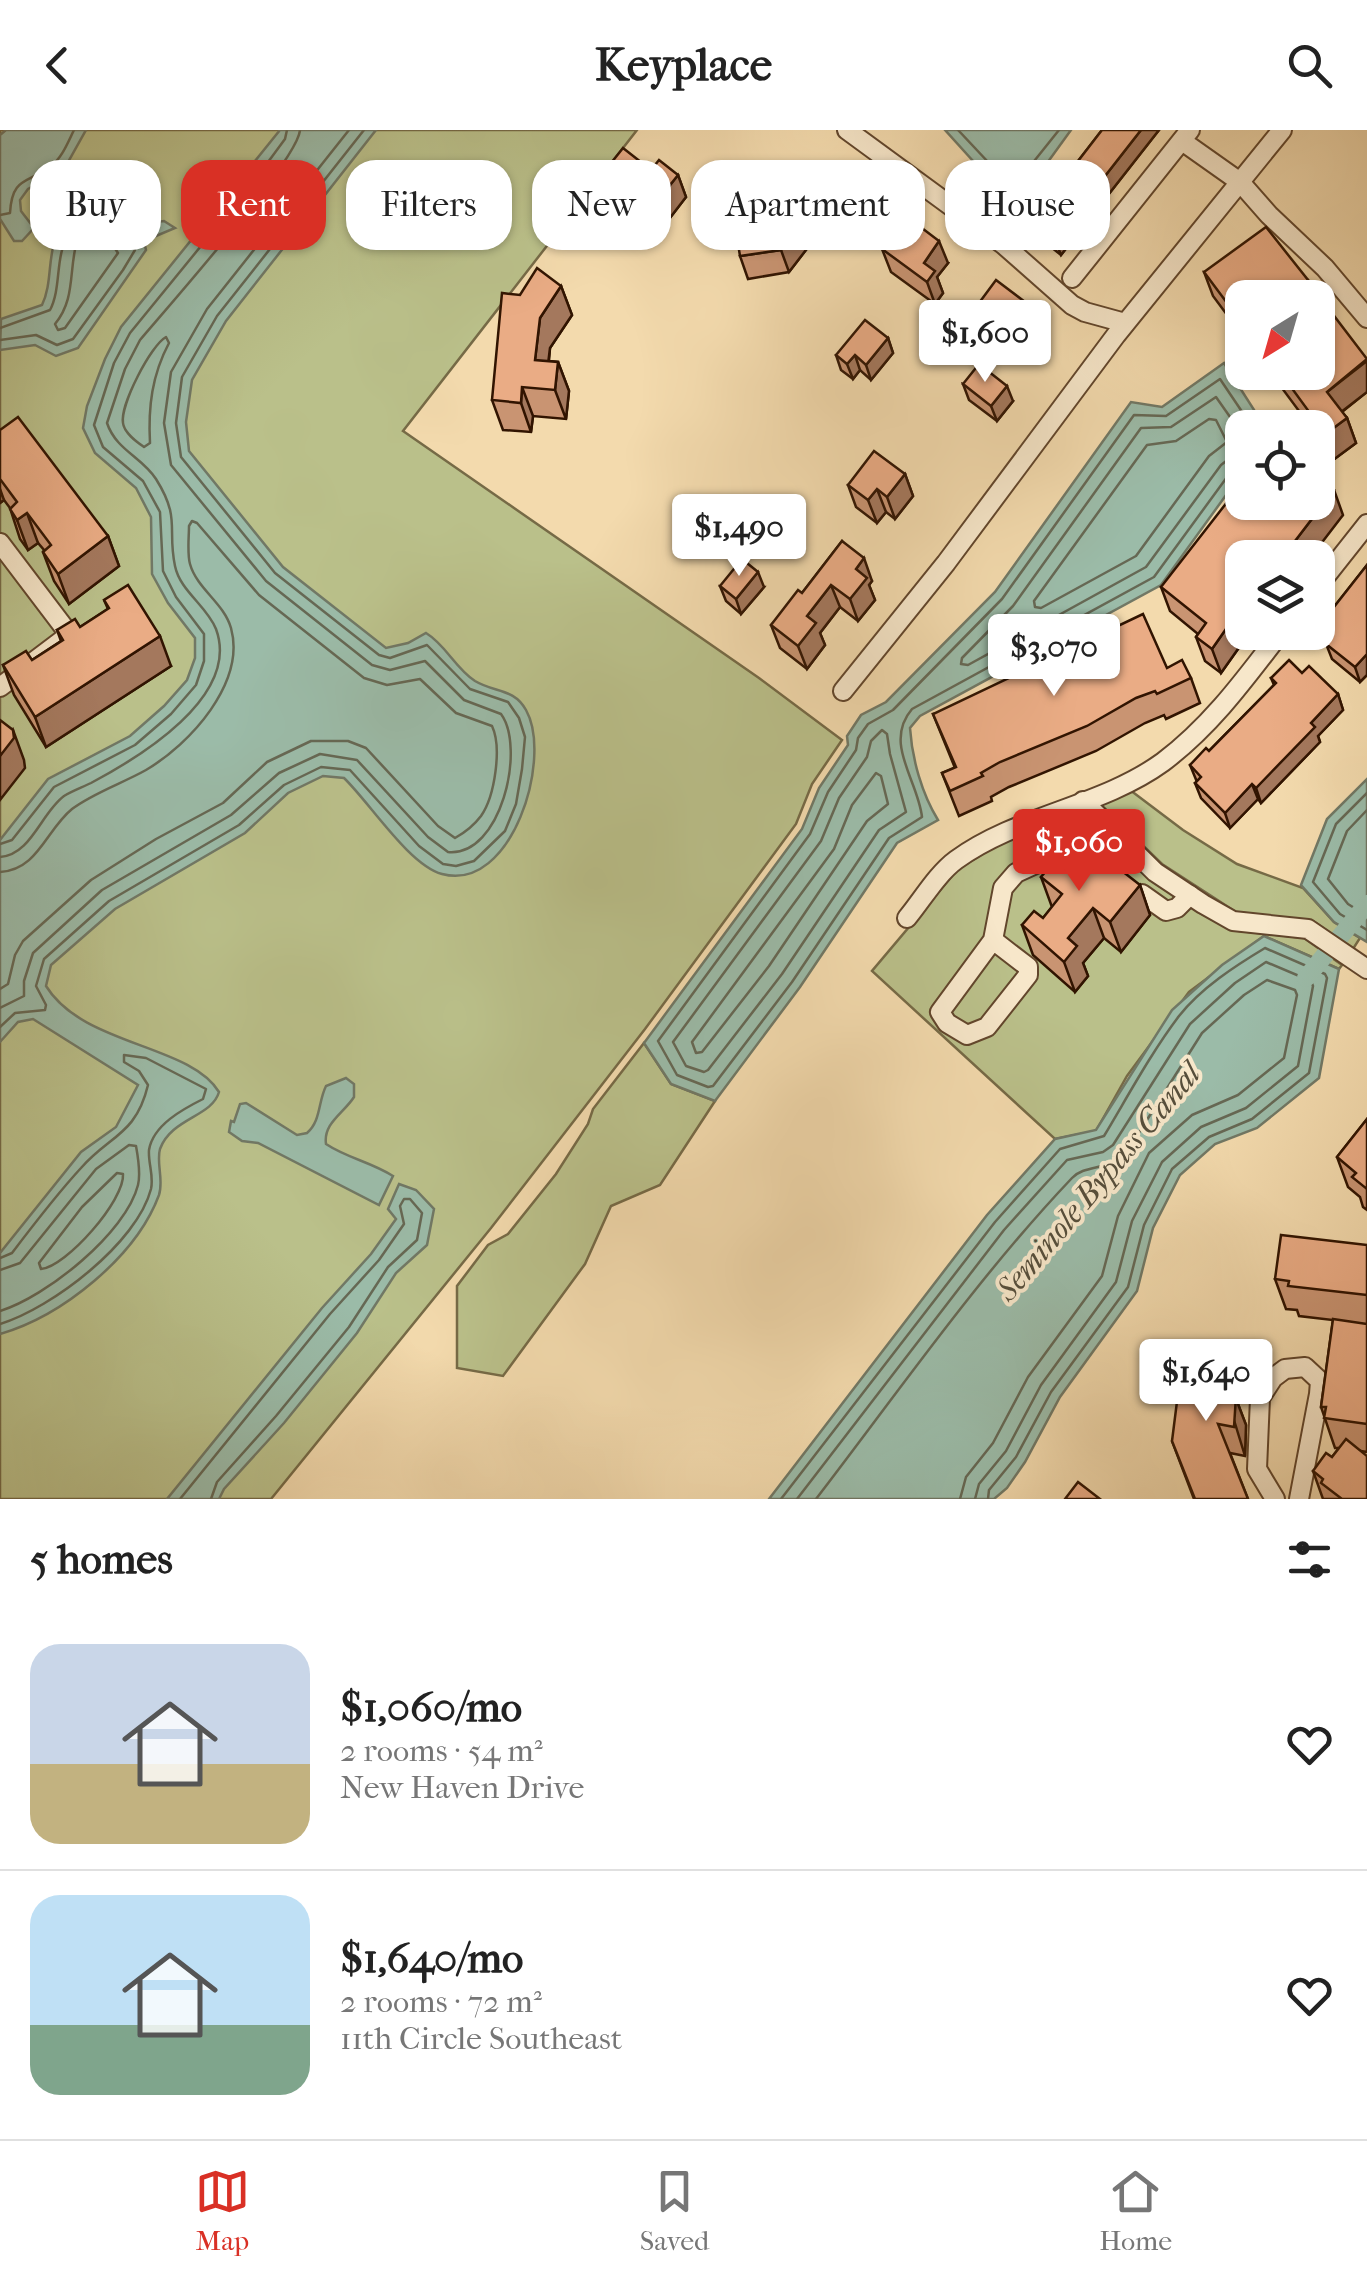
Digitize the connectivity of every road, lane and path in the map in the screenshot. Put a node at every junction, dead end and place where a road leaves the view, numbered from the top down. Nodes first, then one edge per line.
1 (848, 130) edge
2 (1282, 130) edge
3 (1186, 136) edge
4 (1240, 182) junction
5 (1072, 278) dead end
6 (1367, 318) edge
7 (1125, 323) junction
8 (1367, 524) edge
9 (0, 543) edge
10 (1335, 564) edge
11 (1266, 650) edge
12 (0, 687) edge
13 (844, 691) dead end
14 (1082, 800) junction
15 (1112, 828) junction
16 (1142, 894) edge
17 (1190, 895) junction
18 (907, 918) dead end
19 (992, 940) junction
20 (1367, 969) edge
21 (1276, 1499) edge
22 (1298, 1499) edge

1 - 7 street
2 - 4 street
3 - 4 street
3 - 5 street
4 - 6 street
4 - 7 street
7 - 13 street
8 - 10 street
9 - 12 street
11 - 14 street
14 - 15 street
14 - 18 street
15 - 17 street
15 - 19 street
16 - 17 street
17 - 20 street
19 - 19 street
21 - 22 street

